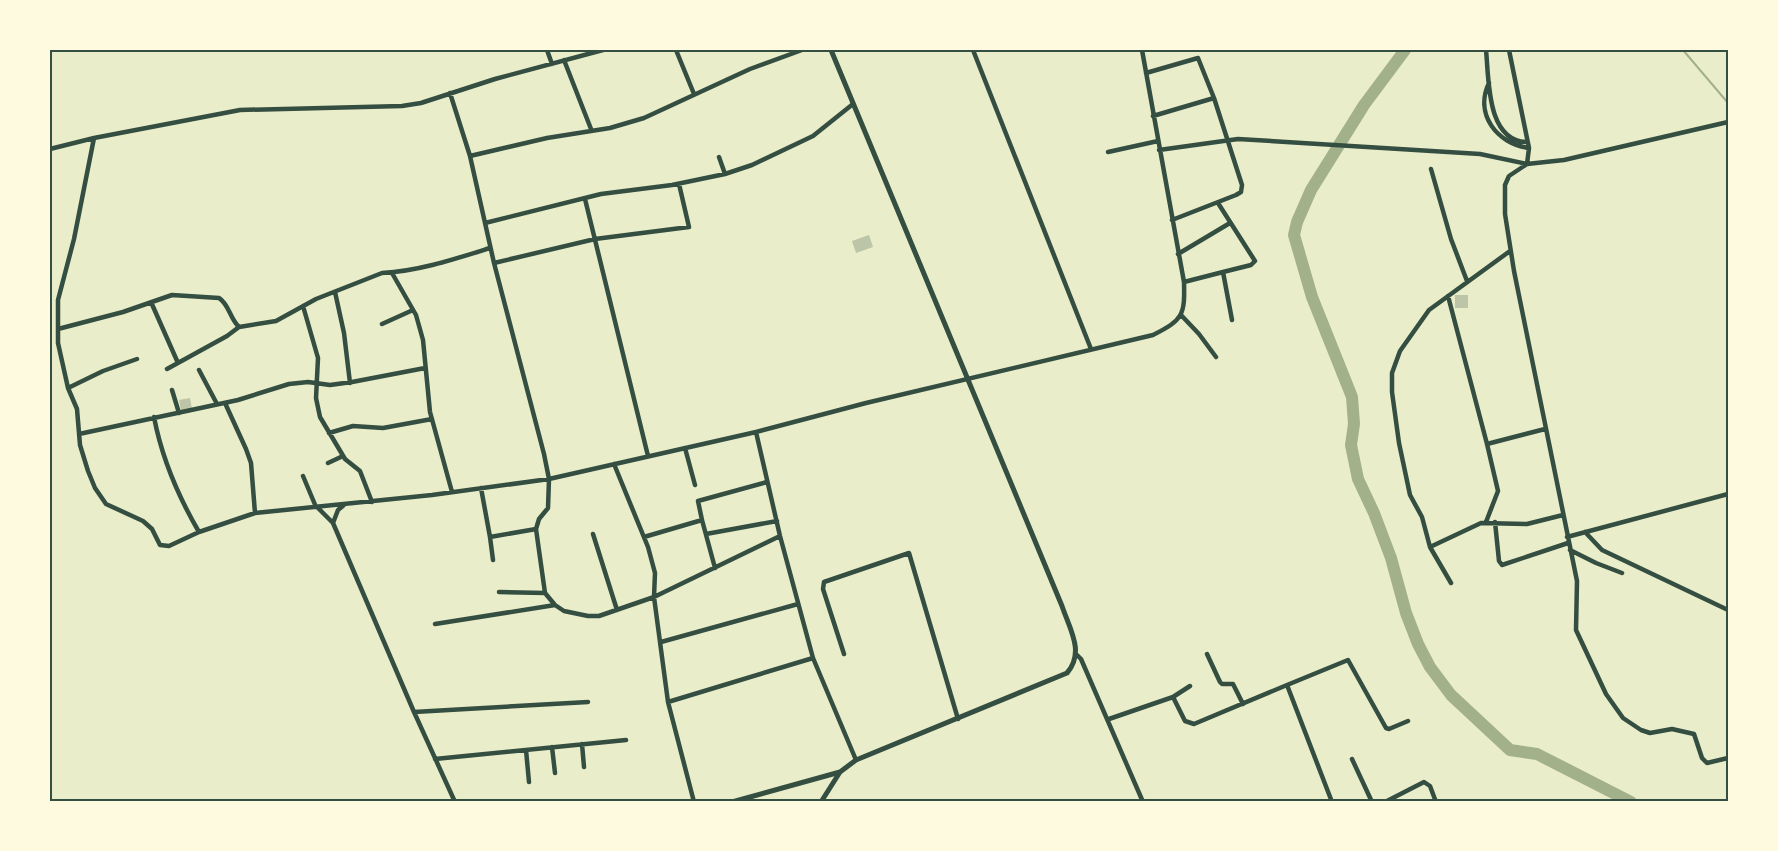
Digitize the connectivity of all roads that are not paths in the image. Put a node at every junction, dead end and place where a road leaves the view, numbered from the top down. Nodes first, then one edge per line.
1 (547, 50) edge
2 (603, 50) edge
3 (676, 50) edge
4 (802, 50) edge
5 (831, 50) edge
6 (973, 50) edge
7 (1142, 50) edge
8 (1486, 50) edge
9 (1509, 50) edge
10 (564, 60) junction
11 (552, 64) junction
12 (1146, 73) junction
13 (450, 93) junction
14 (694, 94) junction
15 (1214, 98) junction
16 (853, 104) junction
17 (1153, 116) junction
18 (1728, 122) edge
19 (591, 129) junction
20 (94, 138) junction
21 (1227, 139) junction
22 (1158, 141) junction
23 (1528, 145) junction
24 (50, 149) edge
25 (1159, 150) junction
26 (1108, 152) dead end
27 (470, 156) junction
28 (719, 157) dead end
29 (1527, 164) junction
30 (1431, 169) dead end
31 (725, 174) junction
32 (679, 184) junction
33 (585, 199) junction
34 (1218, 203) junction
35 (1172, 220) junction
36 (485, 224) junction
37 (1230, 224) junction
38 (595, 239) junction
39 (490, 248) junction
40 (1510, 251) junction
41 (1178, 255) junction
42 (494, 263) junction
43 (1223, 272) junction
44 (392, 273) junction
45 (1467, 281) junction
46 (1184, 282) junction
47 (335, 292) junction
48 (1448, 296) junction
49 (58, 300) junction
50 (151, 302) junction
51 (50, 303) edge
52 (303, 306) junction
53 (413, 310) junction
54 (1181, 315) junction
55 (1232, 320) dead end
56 (382, 324) dead end
57 (238, 327) junction
58 (58, 329) junction
59 (1091, 349) junction
60 (1216, 357) dead end
61 (137, 359) dead end
62 (178, 363) junction
63 (425, 368) junction
64 (167, 369) dead end
65 (199, 370) dead end
66 (968, 378) junction
67 (318, 383) junction
68 (350, 383) junction
69 (68, 388) junction
70 (172, 390) dead end
71 (225, 403) junction
72 (218, 404) junction
73 (179, 413) junction
74 (154, 417) junction
75 (432, 419) junction
76 (1545, 429) junction
77 (756, 432) junction
78 (329, 433) junction
79 (79, 434) junction
80 (1487, 444) junction
81 (685, 448) junction
82 (343, 456) junction
83 (648, 456) junction
84 (328, 463) dead end
85 (614, 464) junction
86 (303, 476) dead end
87 (549, 479) junction
88 (767, 482) junction
89 (695, 485) dead end
90 (481, 488) junction
91 (452, 492) junction
92 (1728, 494) edge
93 (372, 502) junction
94 (345, 504) junction
95 (317, 507) junction
96 (255, 513) junction
97 (1563, 515) junction
98 (702, 520) junction
99 (777, 521) junction
100 (1486, 522) junction
101 (1494, 522) junction
102 (333, 523) junction
103 (536, 529) junction
104 (199, 532) junction
105 (1585, 532) junction
106 (593, 534) dead end
107 (706, 534) junction
108 (780, 536) junction
109 (490, 537) junction
110 (644, 537) junction
111 (1568, 540) junction
112 (1432, 545) junction
113 (1570, 550) junction
114 (493, 560) dead end
115 (716, 568) junction
116 (1622, 573) dead end
117 (1451, 583) dead end
118 (499, 592) dead end
119 (545, 593) junction
120 (654, 597) junction
121 (798, 604) junction
122 (555, 605) junction
123 (616, 610) junction
124 (1728, 610) edge
125 (435, 624) dead end
126 (661, 642) junction
127 (844, 654) dead end
128 (1207, 654) dead end
129 (1077, 655) junction
130 (813, 658) junction
131 (1287, 685) junction
132 (1190, 686) dead end
133 (1173, 697) junction
134 (588, 702) dead end
135 (668, 702) junction
136 (1243, 704) junction
137 (414, 711) junction
138 (958, 718) junction
139 (1109, 719) junction
140 (1408, 722) dead end
141 (626, 740) dead end
142 (582, 744) junction
143 (552, 747) junction
144 (526, 750) junction
145 (1728, 758) edge
146 (435, 759) junction
147 (1352, 759) dead end
148 (856, 760) junction
149 (584, 766) dead end
150 (840, 772) junction
151 (555, 774) dead end
152 (821, 778) junction
153 (529, 782) dead end
154 (829, 789) junction
155 (455, 801) edge
156 (694, 801) edge
157 (732, 801) edge
158 (821, 801) edge
159 (1143, 801) edge
160 (1332, 801) edge
161 (1372, 801) edge
162 (1385, 801) edge
163 (1436, 801) edge

1 - 11 street
2 - 10 street
3 - 14 street
4 - 14 street
5 - 16 street
6 - 59 street
7 - 12 street
8 - 23 street
9 - 23 street
10 - 11 street
10 - 19 street
11 - 13 street
12 - 15 street
12 - 17 street
13 - 20 street
13 - 27 street
14 - 19 street
15 - 17 street
15 - 21 street
16 - 31 street
16 - 66 street
17 - 22 street
18 - 29 street
19 - 27 street
20 - 24 street
20 - 49 street
21 - 25 street
21 - 29 street
21 - 34 street
22 - 25 street
22 - 26 street
23 - 29 street
25 - 35 street
27 - 36 street
28 - 31 street
29 - 40 street
30 - 45 street
31 - 32 street
32 - 33 street
32 - 38 street
33 - 36 street
33 - 38 street
34 - 35 street
34 - 37 street
35 - 41 street
36 - 39 street
37 - 41 street
37 - 43 street
38 - 42 street
38 - 83 street
39 - 42 street
39 - 44 street
40 - 45 street
40 - 76 street
41 - 46 street
42 - 87 street
43 - 46 street
43 - 55 street
44 - 47 street
44 - 53 street
45 - 48 street
46 - 54 street
47 - 52 street
47 - 68 street
48 - 80 street
48 - 112 street
49 - 51 street
49 - 58 street
50 - 57 street
50 - 58 street
50 - 62 street
52 - 57 street
52 - 67 street
53 - 56 street
53 - 63 street
54 - 59 street
54 - 60 street
57 - 62 street
58 - 69 street
59 - 66 street
61 - 69 street
62 - 64 street
63 - 68 street
63 - 75 street
65 - 72 street
66 - 77 street
66 - 129 street
67 - 68 street
67 - 71 street
67 - 78 street
69 - 79 street
70 - 73 street
71 - 72 street
71 - 96 street
72 - 73 street
73 - 74 street
74 - 79 street
74 - 104 street
75 - 78 street
75 - 91 street
76 - 80 street
76 - 97 street
77 - 81 street
77 - 88 street
78 - 82 street
79 - 104 street
80 - 100 street
81 - 83 street
81 - 89 street
82 - 84 street
82 - 93 street
83 - 85 street
85 - 87 street
85 - 110 street
86 - 95 street
87 - 90 street
87 - 103 street
88 - 98 street
88 - 99 street
90 - 91 street
90 - 109 street
91 - 93 street
92 - 105 street
93 - 94 street
94 - 95 street
94 - 102 street
95 - 96 street
95 - 102 street
96 - 104 street
97 - 101 street
97 - 111 street
98 - 107 street
98 - 110 street
99 - 107 street
99 - 108 street
100 - 101 street
100 - 112 street
101 - 111 street
102 - 137 street
103 - 109 street
103 - 119 street
105 - 111 street
105 - 124 street
106 - 123 street
107 - 115 street
108 - 115 street
108 - 121 street
109 - 114 street
110 - 120 street
111 - 113 street
112 - 117 street
113 - 116 street
113 - 145 street
115 - 120 street
118 - 119 street
119 - 122 street
120 - 123 street
120 - 126 street
121 - 126 street
121 - 130 street
122 - 123 street
122 - 125 street
126 - 135 street
127 - 138 street
128 - 136 street
129 - 138 street
129 - 139 street
130 - 135 street
130 - 148 street
131 - 136 street
131 - 140 street
131 - 160 street
132 - 133 street
133 - 136 street
133 - 139 street
134 - 137 street
135 - 156 street
137 - 146 street
138 - 148 street
139 - 159 street
141 - 142 street
142 - 143 street
142 - 149 street
143 - 144 street
143 - 151 street
144 - 146 street
144 - 153 street
146 - 155 street
147 - 161 street
148 - 150 street
150 - 152 street
150 - 154 street
152 - 154 street
152 - 157 street
154 - 158 street
162 - 163 street

